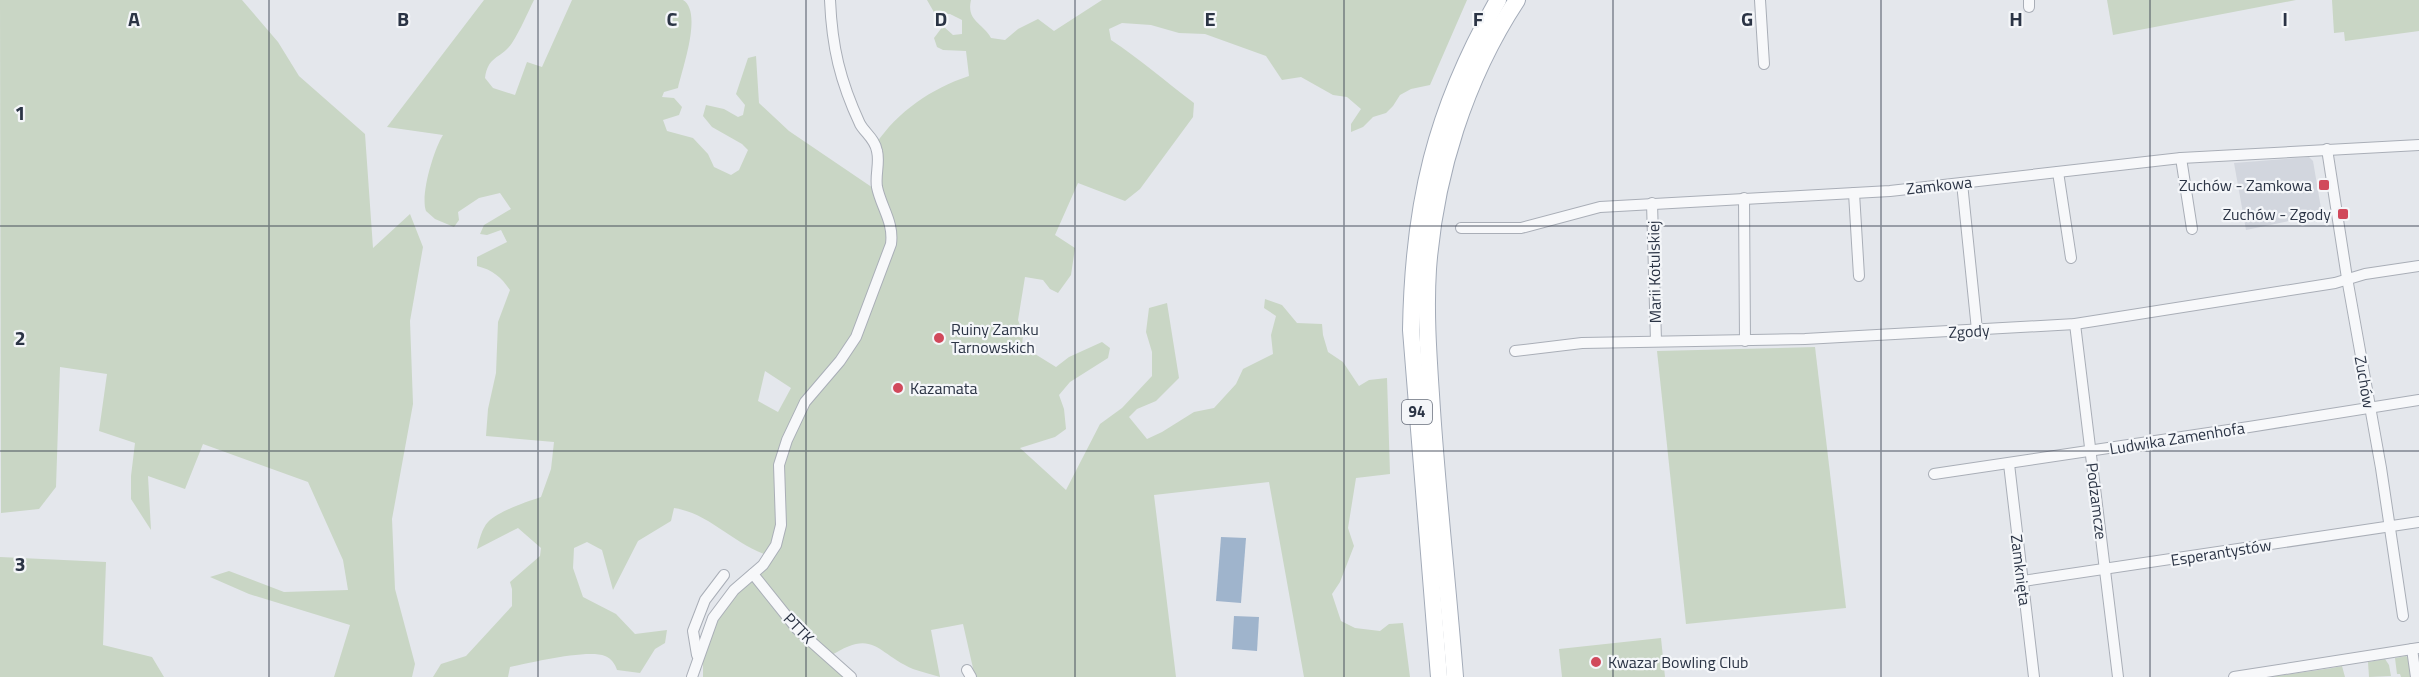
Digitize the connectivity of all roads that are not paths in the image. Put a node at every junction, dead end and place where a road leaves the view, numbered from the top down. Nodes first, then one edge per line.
1 (830, 0) edge
2 (1498, 0) edge
3 (1517, 0) edge
4 (1760, 0) edge
5 (1764, 64) dead end
6 (2419, 145) edge
7 (2327, 149) junction
8 (2181, 158) junction
9 (2058, 172) junction
10 (1962, 183) junction
11 (1854, 193) junction
12 (1744, 198) junction
13 (1652, 203) junction
14 (1461, 228) dead end
15 (2192, 229) dead end
16 (2071, 258) dead end
17 (2419, 266) edge
18 (1859, 276) dead end
19 (2347, 278) junction
20 (2075, 324) junction
21 (1977, 330) junction
22 (1656, 341) junction
23 (1745, 341) junction
24 (1515, 351) dead end
25 (2419, 399) edge
26 (2370, 407) junction
27 (2090, 452) junction
28 (2009, 464) junction
29 (1934, 474) dead end
30 (2419, 522) edge
31 (2389, 526) junction
32 (2106, 570) junction
33 (753, 574) junction
34 (724, 575) dead end
35 (2023, 581) junction
36 (2403, 615) dead end
37 (2415, 649) edge
38 (698, 658) junction
39 (692, 677) edge
40 (851, 677) edge
41 (1439, 677) edge
42 (1455, 677) edge
43 (2034, 677) edge
44 (2118, 677) edge
45 (2240, 677) edge
46 (2416, 677) edge

1 - 33 street
2 - 41 main road, 94
3 - 42 main road, 94
4 - 5 street
6 - 7 street, Zamkowa
7 - 8 street, Zamkowa
7 - 19 street, Zuchów
8 - 9 street, Zamkowa
8 - 15 street
9 - 10 street, Zamkowa
9 - 16 street
10 - 11 street, Zamkowa
10 - 21 street
11 - 12 street, Zamkowa
11 - 18 street
12 - 13 street, Zamkowa
12 - 23 street
13 - 14 street, Zamkowa
13 - 22 street, Marii Kotulskiej
17 - 19 street, Zgody
19 - 20 street, Zgody
19 - 26 street, Zuchów
20 - 21 street, Zgody
20 - 27 street, Podzamcze
21 - 23 street, Zgody
22 - 23 street, Zgody
22 - 24 street, Zgody
25 - 26 street, Ludwika Zamenhofa
26 - 27 street, Ludwika Zamenhofa
26 - 31 street, Zuchów
27 - 28 street, Ludwika Zamenhofa
27 - 32 street, Podzamcze
28 - 29 street, Ludwika Zamenhofa
28 - 35 street, Zamknięta
30 - 31 street, Esperantystów
31 - 32 street, Esperantystów
31 - 36 street, Zuchów
32 - 35 street, Esperantystów
32 - 44 street, Podzamcze
33 - 38 street
33 - 40 street, PTTK
34 - 38 street
35 - 43 street, Zamknięta
37 - 45 street
37 - 46 street
38 - 39 street

